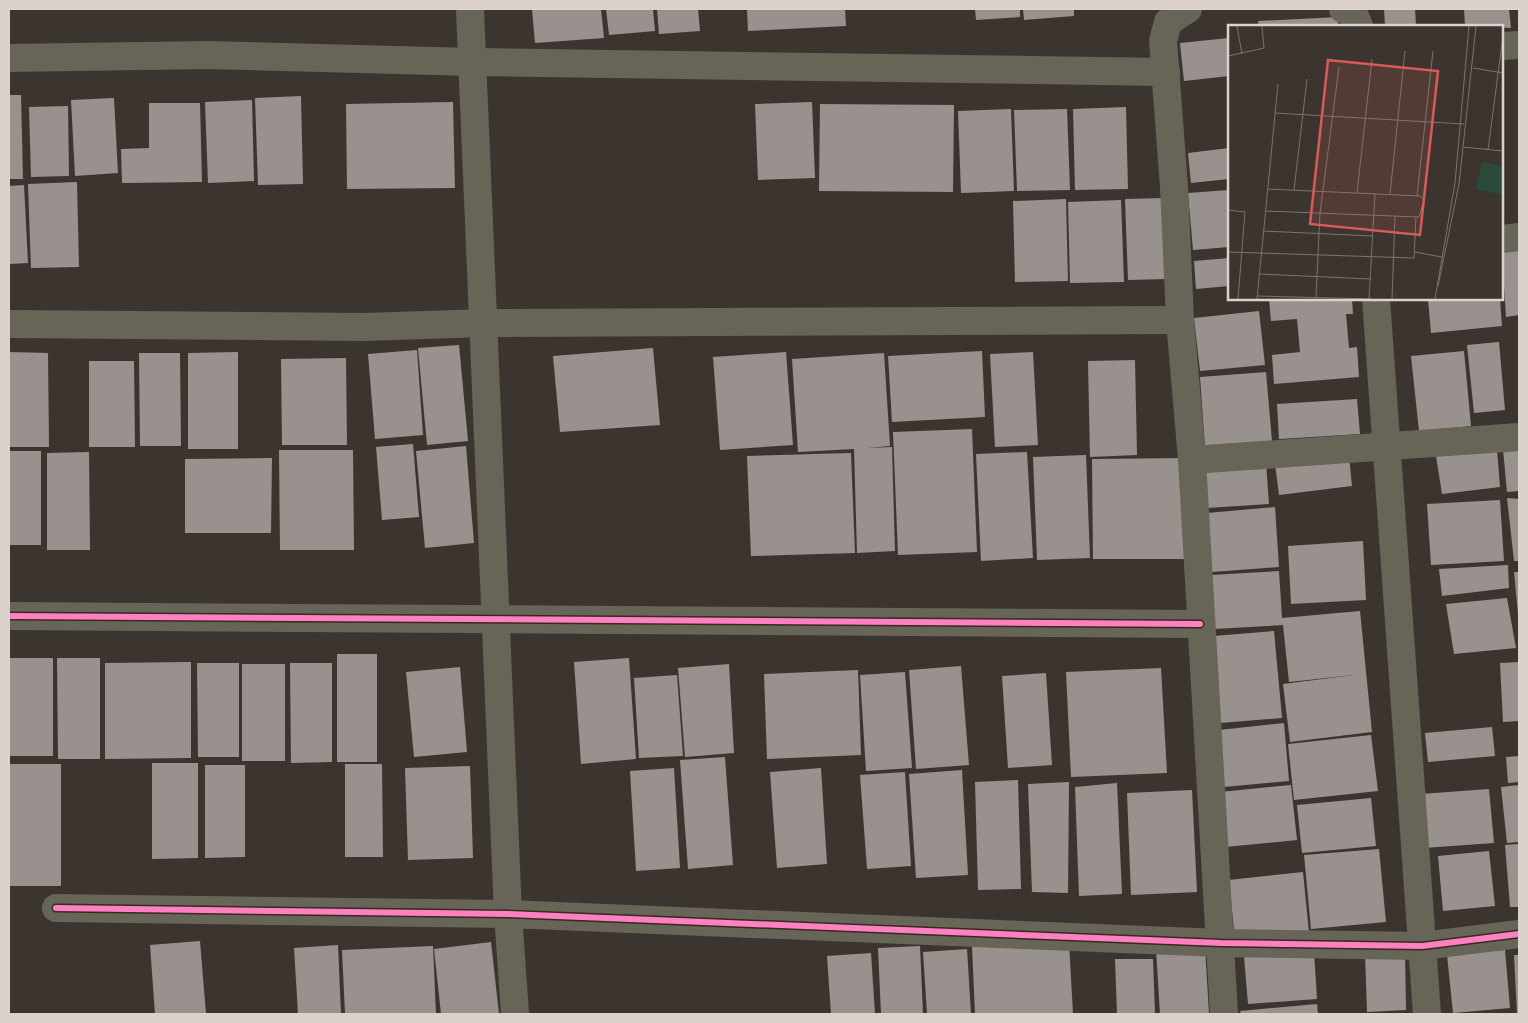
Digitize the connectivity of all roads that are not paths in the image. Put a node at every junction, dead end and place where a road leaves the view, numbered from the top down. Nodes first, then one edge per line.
1 (470, 9) edge
2 (1188, 9) edge
3 (1343, 9) edge
4 (1359, 25) edge
5 (1519, 45) edge
6 (1503, 46) edge
7 (9, 58) edge
8 (473, 62) junction
9 (1166, 72) junction
10 (1519, 237) edge
11 (1503, 239) edge
12 (1376, 300) edge
13 (1180, 320) junction
14 (485, 323) junction
15 (9, 324) edge
16 (1519, 437) edge
17 (1385, 447) junction
18 (1192, 460) junction
19 (9, 616) edge
20 (497, 618) junction
21 (1200, 624) junction
22 (56, 908) dead end
23 (508, 914) junction
24 (1519, 934) edge
25 (1221, 943) junction
26 (1422, 946) junction
27 (515, 1014) edge
28 (1224, 1014) edge
29 (1427, 1014) edge

1 - 8 street
2 - 9 street
3 - 4 street
5 - 6 street
7 - 8 street
8 - 9 street
8 - 14 street
9 - 13 street
10 - 11 street
12 - 17 street
13 - 14 street
13 - 18 street
14 - 15 street
14 - 20 street
16 - 17 street
17 - 18 street
17 - 26 street
18 - 21 street
19 - 20 street
20 - 21 street
20 - 23 street
21 - 25 street
22 - 23 street
23 - 25 street
23 - 27 street
24 - 26 street
25 - 26 street
25 - 28 street
26 - 29 street

